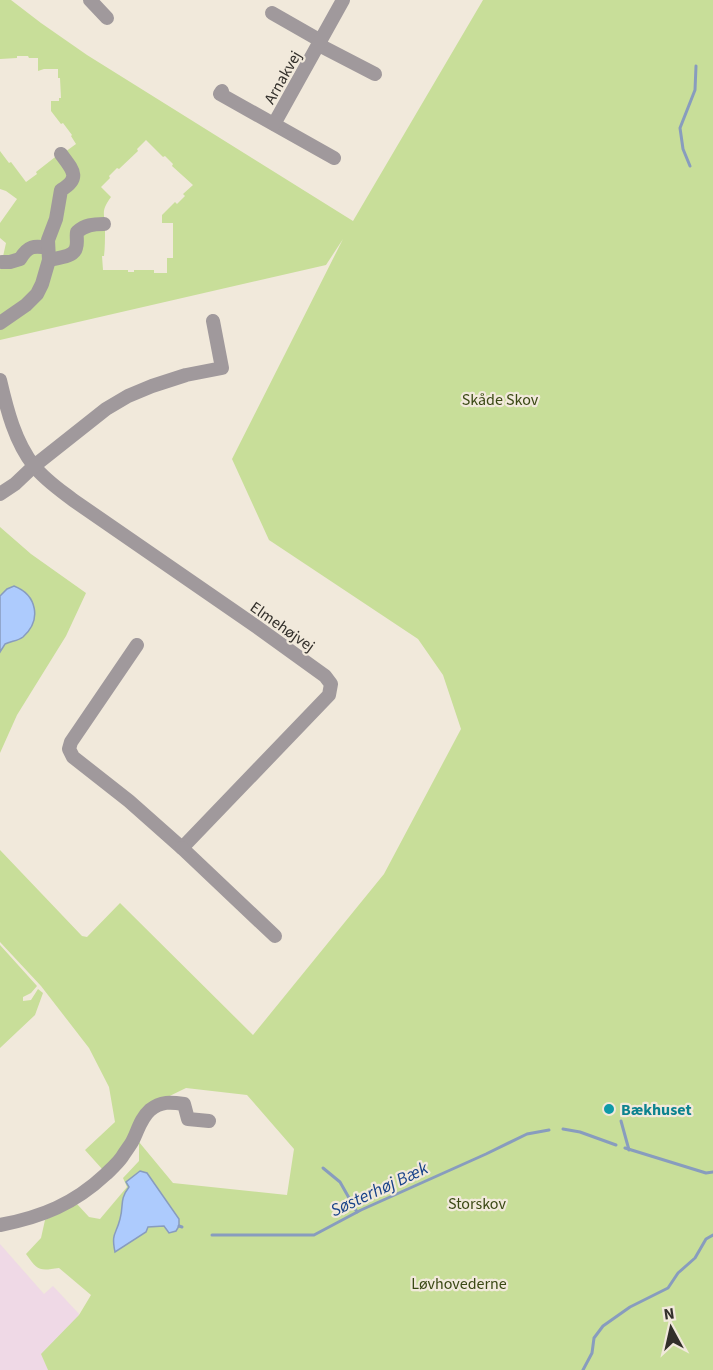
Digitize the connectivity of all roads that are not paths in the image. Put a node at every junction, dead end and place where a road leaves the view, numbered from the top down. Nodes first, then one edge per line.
1 (90, 0) edge
2 (343, 0) edge
3 (272, 13) dead end
4 (107, 18) dead end
5 (320, 43) junction
6 (375, 74) dead end
7 (222, 91) dead end
8 (274, 124) junction
9 (61, 154) dead end
10 (334, 158) dead end
11 (104, 224) dead end
12 (49, 254) junction
13 (2, 262) dead end
14 (213, 321) dead end
15 (0, 322) edge
16 (0, 380) edge
17 (33, 466) junction
18 (0, 494) edge
19 (137, 645) dead end
20 (183, 849) junction
21 (275, 936) dead end
22 (209, 1121) dead end
23 (0, 1226) edge

1 - 4 street
2 - 5 street, Arnakvej
3 - 5 street, Arnakvej
5 - 6 street, Arnakvej
5 - 8 street, Arnakvej
7 - 8 street, Arnakvej
8 - 10 street, Arnakvej
9 - 12 street
11 - 12 street
12 - 13 street
12 - 15 street
14 - 17 street
16 - 17 street, Elmehøjvej
17 - 18 street
17 - 20 street, Elmehøjvej
19 - 20 street
20 - 21 street
22 - 23 street

